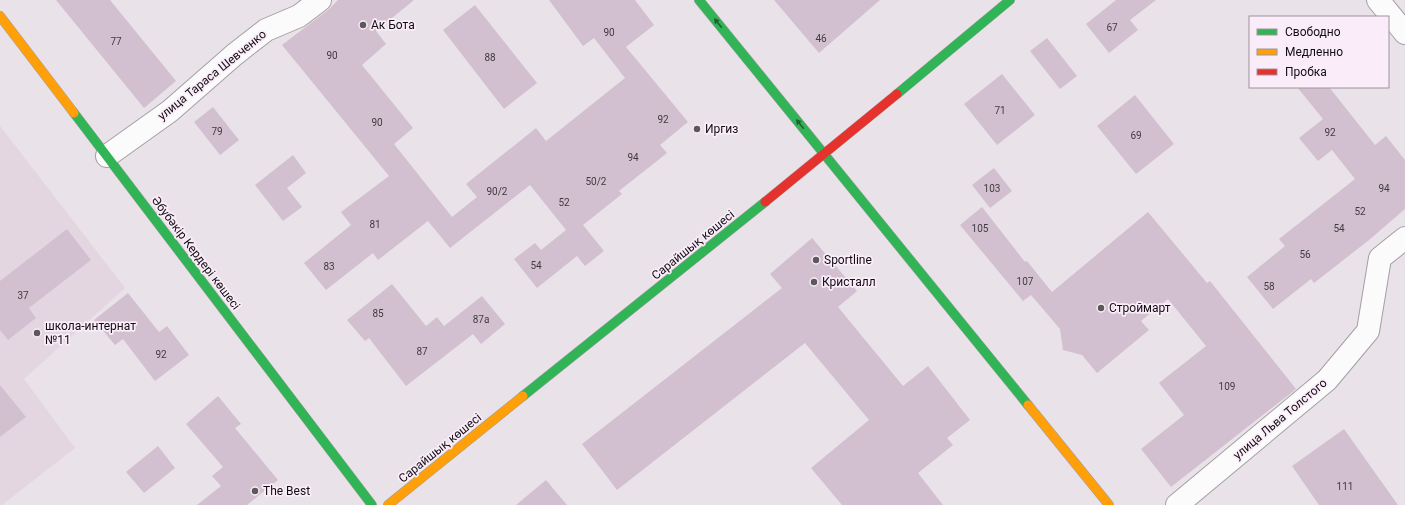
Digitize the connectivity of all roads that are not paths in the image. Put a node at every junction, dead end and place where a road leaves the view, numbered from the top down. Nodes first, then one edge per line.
1 (320, 0) edge
2 (699, 0) edge
3 (1010, 0) edge
4 (1378, 0) edge
5 (0, 16) edge
6 (1405, 33) edge
7 (824, 154) junction
8 (107, 156) junction
9 (1405, 238) edge
10 (372, 505) edge
11 (388, 505) edge
12 (1109, 505) edge
13 (1177, 505) edge

1 - 8 street, улица Тараса Шевченко
7 -> 2 street
3 - 7 street, Сарайшық көшесі
4 - 6 street
5 - 8 street, Әбубәкір Кердері көшесі
7 - 11 street, Сарайшық көшесі
7 - 12 street
8 - 10 street, Әбубәкір Кердері көшесі
9 - 13 street, улица Льва Толстого

